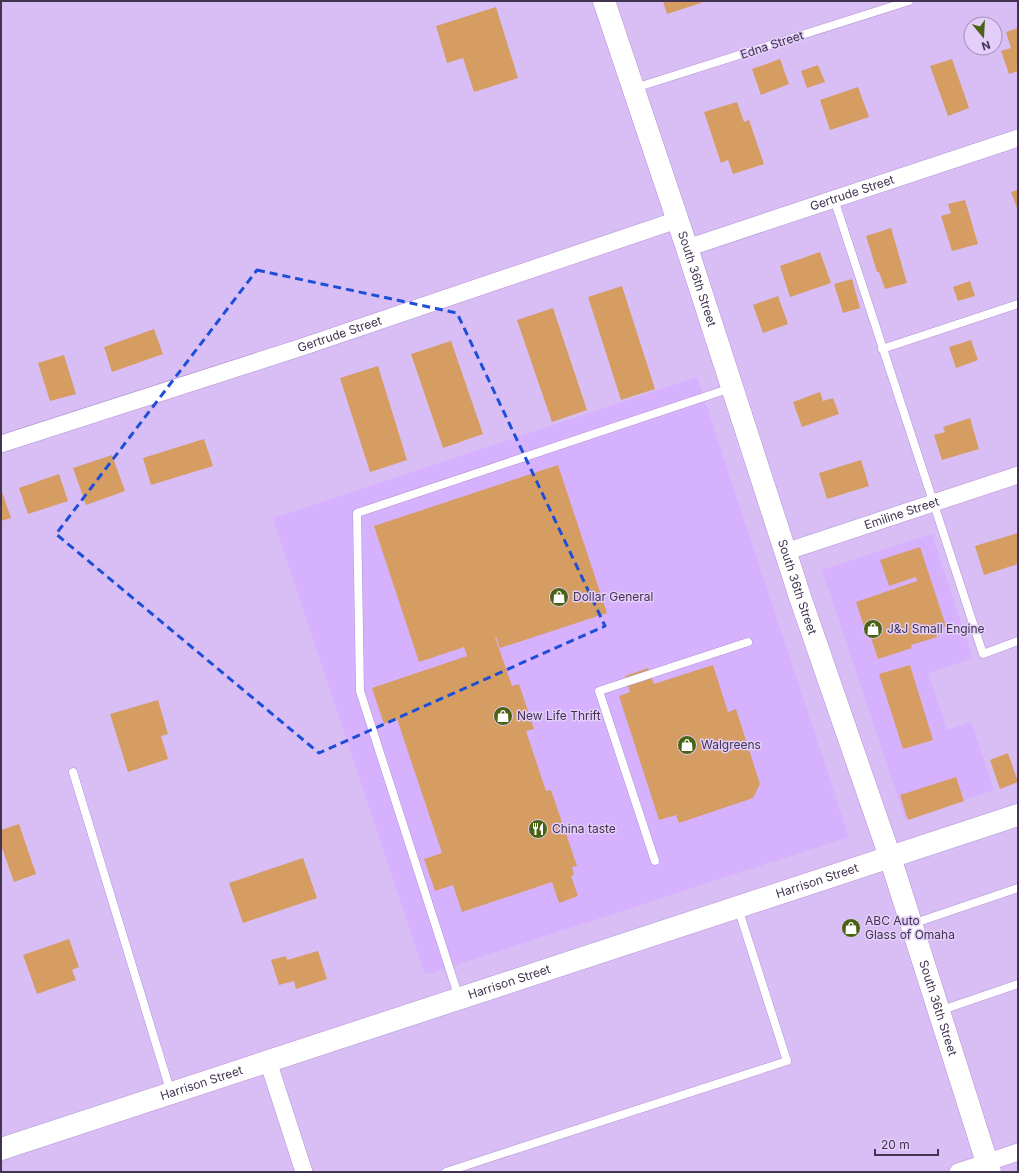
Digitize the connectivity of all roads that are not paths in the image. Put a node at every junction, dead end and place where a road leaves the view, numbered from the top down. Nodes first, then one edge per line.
1 (604, 1) edge
2 (909, 1) edge
3 (634, 89) junction
4 (1018, 138) edge
5 (834, 199) junction
6 (677, 220) junction
7 (687, 248) junction
8 (1018, 304) edge
9 (882, 349) junction
10 (731, 387) junction
11 (1, 444) edge
12 (1018, 475) edge
13 (933, 502) junction
14 (785, 552) junction
15 (1018, 641) edge
16 (748, 642) dead end
17 (74, 772) dead end
18 (1018, 815) edge
19 (890, 857) junction
20 (655, 861) dead end
21 (1018, 888) edge
22 (737, 907) junction
23 (912, 925) junction
24 (1018, 984) edge
25 (459, 999) junction
26 (939, 1012) junction
27 (268, 1061) junction
28 (171, 1093) junction
29 (1, 1149) edge
30 (1018, 1152) edge
31 (989, 1167) edge
32 (304, 1172) edge
33 (446, 1172) edge
34 (958, 1172) edge

1 - 3 main road, South 36th Street
2 - 3 lane, Edna Street
3 - 6 main road, South 36th Street
4 - 5 street, Gertrude Street
5 - 7 street, Gertrude Street
5 - 9 lane
6 - 7 main road, South 36th Street
6 - 11 street, Gertrude Street
7 - 10 main road, South 36th Street
8 - 9 lane
9 - 13 lane
10 - 14 main road, South 36th Street
10 - 25 lane
12 - 13 street, Emiline Street
13 - 14 street, Emiline Street
13 - 15 lane
14 - 19 main road, South 36th Street
16 - 20 lane
17 - 28 lane
18 - 19 main road, Harrison Street
19 - 22 main road, Harrison Street
19 - 23 main road, South 36th Street
21 - 23 lane
22 - 25 main road, Harrison Street
22 - 33 lane
23 - 26 main road, South 36th Street
24 - 26 lane
25 - 27 main road, Harrison Street
26 - 31 main road, South 36th Street
27 - 28 main road, Harrison Street
27 - 32 street
28 - 29 main road, Harrison Street
30 - 31 street
31 - 34 street

